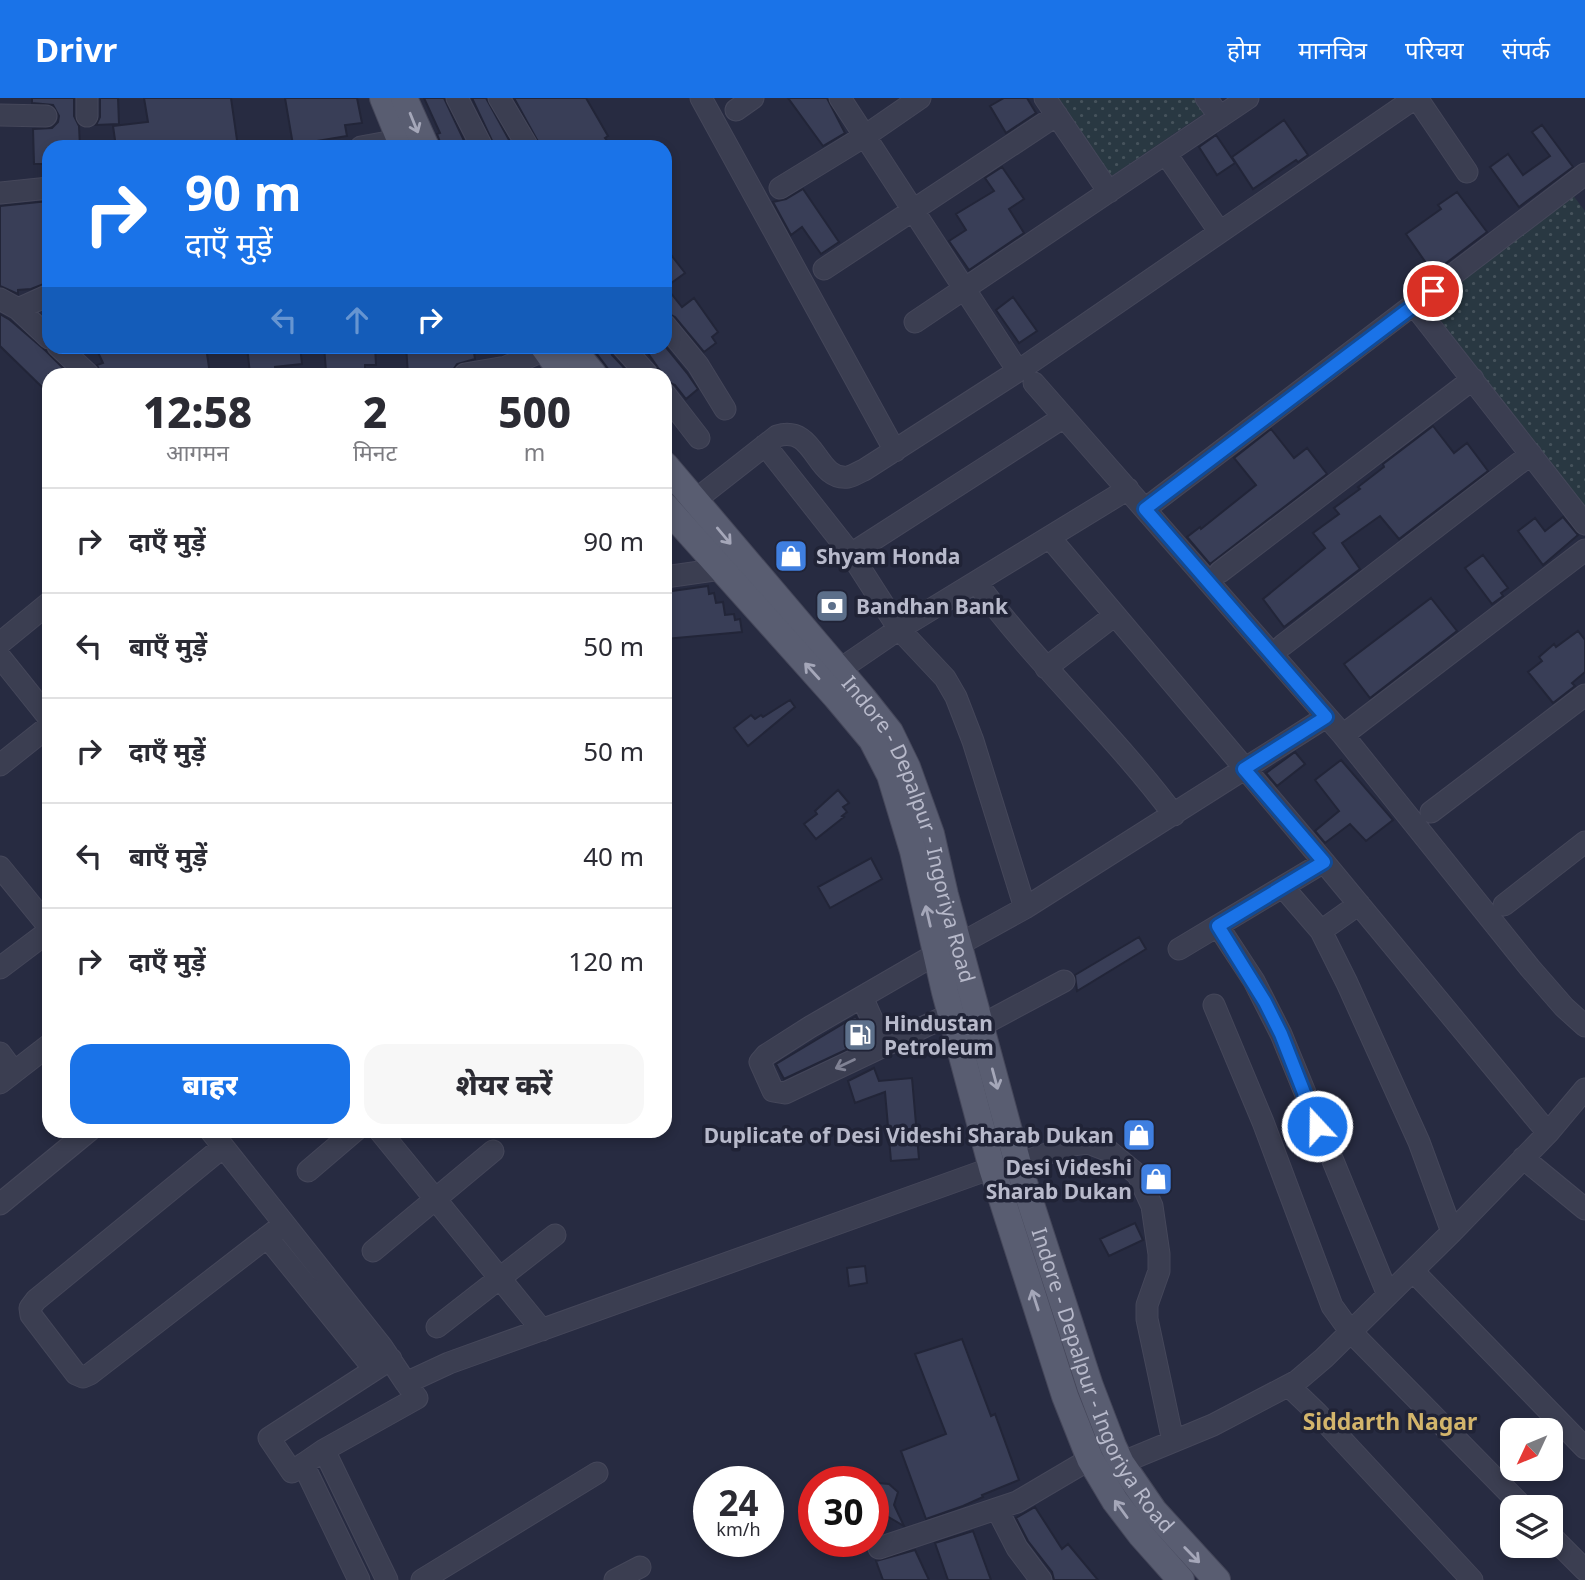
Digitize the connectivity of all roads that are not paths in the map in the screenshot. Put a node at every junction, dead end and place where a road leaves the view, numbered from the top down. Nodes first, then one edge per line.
1 (383, 98) edge
2 (404, 98) edge
3 (457, 98) edge
4 (499, 98) edge
5 (701, 98) edge
6 (840, 98) edge
7 (920, 98) edge
8 (1206, 98) edge
9 (1248, 98) edge
10 (1416, 98) edge
11 (1051, 107) edge
12 (0, 116) edge
13 (46, 116) dead end
14 (1220, 117) junction
15 (865, 136) junction
16 (399, 140) edge
17 (423, 140) edge
18 (478, 140) edge
19 (524, 140) edge
20 (1166, 154) junction
21 (1466, 172) dead end
22 (1581, 186) edge
23 (780, 188) dead end
24 (42, 189) edge
25 (1110, 192) junction
26 (0, 193) edge
27 (914, 211) junction
28 (1219, 231) junction
29 (824, 269) dead end
30 (965, 290) junction
31 (42, 297) edge
32 (9, 304) edge
33 (1414, 305) junction
34 (915, 322) dead end
35 (42, 332) edge
36 (672, 333) edge
37 (67, 354) edge
38 (538, 354) edge
39 (562, 354) edge
40 (629, 354) edge
41 (82, 368) edge
42 (500, 368) edge
43 (584, 368) edge
44 (642, 368) edge
45 (1026, 377) junction
46 (1472, 379) junction
47 (672, 403) edge
48 (724, 410) dead end
49 (1064, 417) junction
50 (699, 438) dead end
51 (765, 445) junction
52 (895, 451) junction
53 (1531, 454) junction
54 (672, 474) edge
55 (1128, 489) junction
56 (694, 501) junction
57 (1145, 509) junction
58 (672, 514) edge
59 (1585, 524) edge
60 (1050, 538) junction
61 (1585, 550) edge
62 (851, 554) junction
63 (721, 569) junction
64 (1220, 572) dead end
65 (672, 576) edge
66 (977, 583) junction
67 (42, 609) edge
68 (1115, 615) junction
69 (899, 629) junction
70 (0, 643) edge
71 (1283, 645) dead end
72 (0, 657) edge
73 (1046, 668) junction
74 (839, 670) junction
75 (1585, 695) edge
76 (42, 709) edge
77 (1326, 717) junction
78 (42, 732) edge
79 (1343, 735) junction
80 (0, 765) edge
81 (1244, 769) junction
82 (1431, 812) dead end
83 (1174, 815) junction
84 (1585, 842) edge
85 (1324, 862) junction
86 (0, 867) edge
87 (1283, 887) junction
88 (1359, 904) junction
89 (1504, 905) dead end
90 (1025, 908) junction
91 (42, 920) edge
92 (1218, 926) junction
93 (1321, 931) junction
94 (42, 935) edge
95 (947, 949) junction
96 (1179, 950) dead end
97 (0, 968) edge
98 (1064, 981) dead end
99 (862, 997) junction
100 (1214, 1004) dead end
101 (951, 1014) junction
102 (980, 1026) junction
103 (1585, 1026) edge
104 (884, 1046) junction
105 (42, 1050) edge
106 (0, 1053) edge
107 (7, 1078) edge
108 (1584, 1093) edge
109 (1548, 1133) junction
110 (80, 1138) edge
111 (347, 1138) edge
112 (385, 1138) edge
113 (216, 1139) edge
114 (494, 1151) dead end
115 (1523, 1158) junction
116 (1018, 1164) junction
117 (992, 1168) junction
118 (308, 1171) dead end
119 (434, 1199) junction
120 (0, 1205) edge
121 (1585, 1209) edge
122 (275, 1231) junction
123 (1452, 1232) junction
124 (555, 1235) dead end
125 (373, 1251) dead end
126 (1413, 1270) junction
127 (499, 1278) junction
128 (1388, 1295) junction
129 (437, 1328) dead end
130 (542, 1330) junction
131 (1350, 1331) junction
132 (383, 1364) junction
133 (406, 1382) junction
134 (1289, 1386) junction
135 (1173, 1441) junction
136 (1585, 1448) edge
137 (324, 1450) junction
138 (1090, 1459) junction
139 (1121, 1462) junction
140 (303, 1464) junction
141 (597, 1473) dead end
142 (1511, 1495) edge
143 (997, 1509) junction
144 (889, 1545) edge
145 (1563, 1548) edge
146 (640, 1567) dead end
147 (1585, 1570) edge
148 (359, 1580) edge
149 (387, 1580) edge
150 (422, 1580) edge
151 (615, 1580) edge
152 (1041, 1580) edge
153 (1181, 1580) edge
154 (1217, 1580) edge
155 (1472, 1580) edge

1 - 16 main road
2 -> 17 main road
3 - 18 street
4 - 19 street
5 - 52 street
6 - 15 street
7 - 15 street
8 - 14 street
9 - 14 street
10 - 21 street
10 - 28 street
11 - 25 street
11 - 27 street
12 - 13 street
14 - 20 street
15 - 23 street
15 - 27 street
20 - 25 street
20 - 28 street
22 - 33 street
24 - 26 street
25 - 30 street
27 - 29 street
27 - 30 street
28 - 45 street
30 - 34 street
30 - 45 street
31 - 32 street
32 - 35 street
33 - 46 street
33 - 57 street
36 - 48 street
37 - 41 street
38 - 42 street
39 - 43 main road
40 - 44 street
45 - 49 street
45 - 52 street
46 - 53 street
46 - 64 street
47 - 50 street
49 - 55 street
49 - 62 street
51 - 52 street
51 - 56 street
51 - 62 street
53 - 59 street
53 - 71 street
54 - 56 main road, Indore - Depalpur - Ingoriya Road
55 - 57 street
55 - 60 street
56 -> 74 main road, Indore - Depalpur - Ingoriya Road
57 - 77 street
58 - 63 main road, Indore - Depalpur - Ingoriya Road
60 - 66 street
60 - 68 street
61 - 79 street
62 - 69 street
63 - 65 street
95 -> 63 main road, Indore - Depalpur - Ingoriya Road
66 - 69 street
66 - 73 street
67 - 70 street
68 - 73 street
68 - 81 street
69 - 74 street
69 - 90 street
72 - 76 street
73 - 83 street
74 - 95 main road, Indore - Depalpur - Ingoriya Road
75 - 82 street
77 - 79 street
77 - 81 street
78 - 80 street
79 - 103 street
81 - 83 street
81 - 85 street
83 - 90 street
84 - 89 street
85 - 87 street
85 - 88 street
86 - 91 street
87 - 92 street
87 - 93 street
88 - 93 street
88 - 109 street
90 - 95 street
92 - 96 street
92 - 128 street
93 - 123 street
94 - 97 street
95 - 99 street
95 - 101 main road, Indore - Depalpur - Ingoriya Road
95 - 102 main road, Indore - Depalpur - Ingoriya Road
98 - 102 street
99 - 104 street
104 -> 99 street
100 - 131 street
101 - 104 street
101 - 117 main road, Indore - Depalpur - Ingoriya Road
102 -> 116 main road, Indore - Depalpur - Ingoriya Road
105 - 107 street
106 - 107 street
108 - 109 street
109 - 115 street
110 - 120 street
111 - 118 street
112 - 119 street
113 - 122 street
113 - 122 street
114 - 119 street
115 - 121 street
115 - 123 street
116 - 135 street
116 - 139 main road, Indore - Depalpur - Ingoriya Road
117 - 130 street
138 -> 117 main road, Indore - Depalpur - Ingoriya Road
119 - 125 street
119 - 127 street
122 - 132 street
123 - 126 street
124 - 127 street
126 - 128 street
126 - 136 street
127 - 129 street
127 - 130 street
128 - 131 street
130 - 133 street
131 - 134 street
131 - 142 street
132 - 133 street
132 - 140 street
133 - 137 street
134 - 135 street
134 - 155 street
135 - 139 street
137 - 140 street
137 - 149 street
138 - 143 street
153 -> 138 main road, Indore - Depalpur - Ingoriya Road
139 -> 154 main road, Indore - Depalpur - Ingoriya Road
140 - 148 street
141 - 150 street
143 - 144 street
143 - 152 street
145 - 147 street
146 - 151 street

